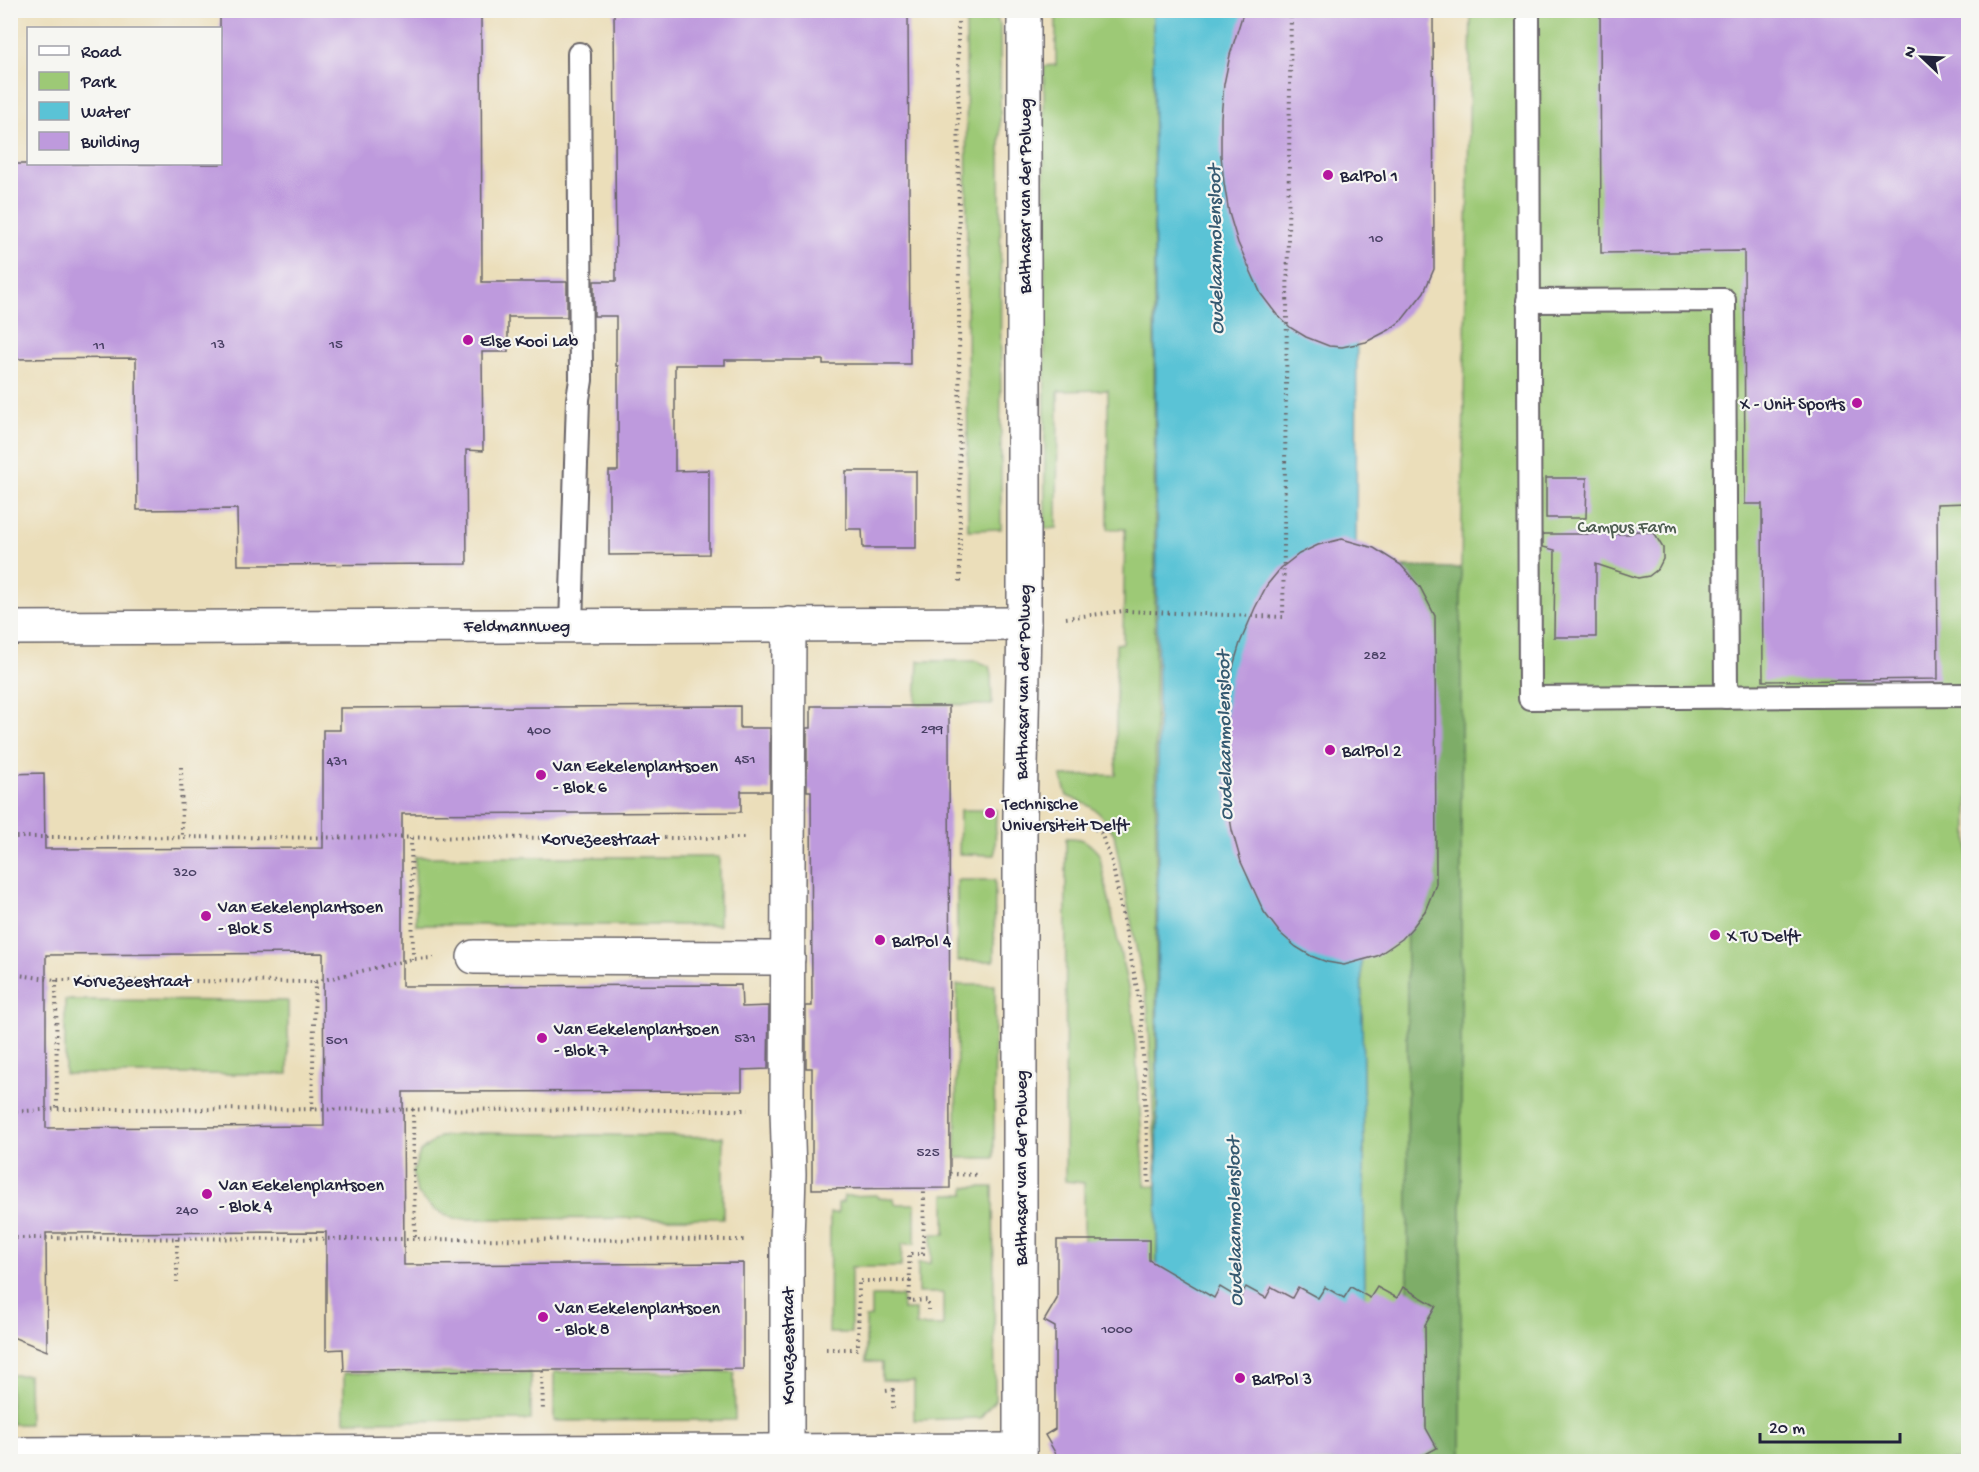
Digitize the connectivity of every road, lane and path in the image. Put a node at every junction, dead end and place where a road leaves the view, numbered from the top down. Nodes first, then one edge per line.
1 (958, 10) edge
2 (1024, 10) edge
3 (1291, 10) edge
4 (1528, 10) edge
5 (579, 54) dead end
6 (1528, 301) junction
7 (789, 624) junction
8 (960, 624) junction
9 (1024, 624) junction
10 (571, 625) junction
11 (10, 628) edge
12 (1968, 695) edge
13 (1726, 697) junction
14 (181, 767) dead end
15 (1020, 816) junction
16 (10, 837) edge
17 (182, 837) junction
18 (411, 838) junction
19 (789, 838) junction
20 (474, 957) joint
21 (788, 958) junction
22 (413, 959) junction
23 (10, 974) edge
24 (56, 980) junction
25 (315, 982) junction
26 (57, 1109) junction
27 (312, 1109) junction
28 (413, 1109) junction
29 (787, 1110) junction
30 (10, 1112) edge
31 (1149, 1186) dead end
32 (924, 1189) dead end
33 (10, 1238) edge
34 (177, 1239) junction
35 (415, 1239) junction
36 (786, 1240) junction
37 (910, 1281) junction
38 (177, 1282) dead end
39 (928, 1310) dead end
40 (787, 1348) junction
41 (787, 1451) junction
42 (10, 1454) edge
43 (1020, 1456) edge

1 - 8 path
2 - 9 street, Balthasar van der Polweg
3 - 9 path
4 - 6 lane
5 - 10 lane
6 - 13 lane
6 - 13 lane
7 - 8 street, Feldmannweg
7 - 10 street, Feldmannweg
7 - 19 street, Korvezeestraat
8 - 9 street, Feldmannweg
9 - 15 street, Balthasar van der Polweg
10 - 11 street, Feldmannweg
12 - 13 lane
14 - 17 path
15 - 31 path
15 - 43 street, Balthasar van der Polweg
16 - 17 path, Korvezeestraat
17 - 18 path, Korvezeestraat
18 - 19 path, Korvezeestraat
18 - 22 path
19 - 21 street, Korvezeestraat
20 - 21 street
20 - 22 path, Korvezeestraat
21 - 29 street, Korvezeestraat
22 - 25 path, Korvezeestraat
23 - 24 path, Korvezeestraat
24 - 25 path, Korvezeestraat
24 - 26 path, Korvezeestraat
25 - 27 path
26 - 27 path
26 - 30 path
27 - 28 path
28 - 29 path
28 - 35 path
29 - 36 street, Korvezeestraat
32 - 37 path
33 - 34 path
34 - 35 path
34 - 38 path
35 - 36 path
36 - 40 street, Korvezeestraat
37 - 39 path
37 - 40 path
40 - 41 street, Korvezeestraat
41 - 42 street
41 - 43 street

